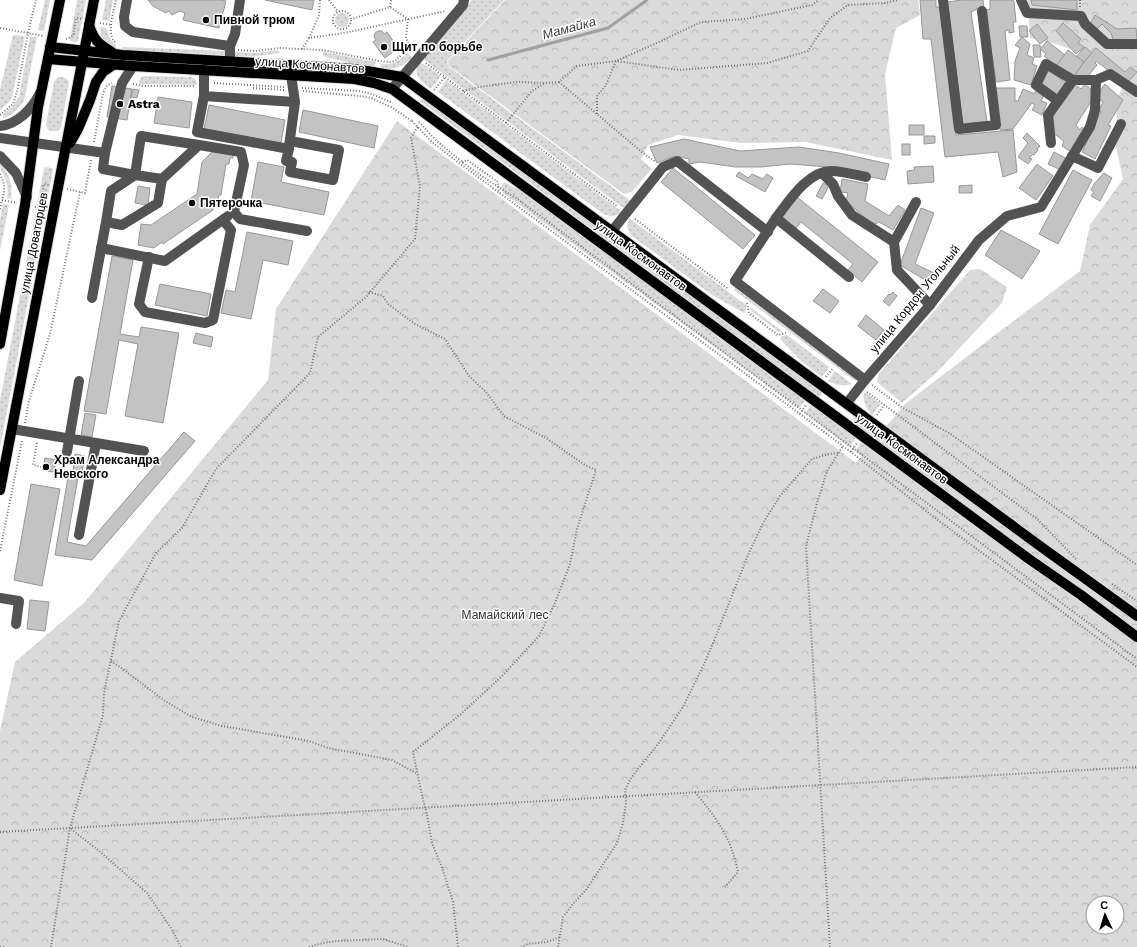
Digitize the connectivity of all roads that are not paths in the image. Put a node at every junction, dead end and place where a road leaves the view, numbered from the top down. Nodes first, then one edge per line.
1 (60, 0) edge
2 (94, 0) edge
3 (127, 0) edge
4 (240, 0) edge
5 (464, 0) edge
6 (943, 0) edge
7 (1021, 0) edge
8 (982, 11) dead end
9 (89, 25) junction
10 (1137, 44) edge
11 (50, 47) junction
12 (230, 48) junction
13 (84, 51) junction
14 (117, 54) junction
15 (48, 59) junction
16 (230, 61) junction
17 (82, 62) junction
18 (113, 65) junction
19 (133, 66) junction
20 (204, 70) junction
21 (291, 75) junction
22 (402, 77) junction
23 (1073, 80) junction
24 (1096, 80) junction
25 (42, 87) junction
26 (392, 89) junction
27 (1137, 92) edge
28 (204, 96) junction
29 (1058, 101) junction
30 (296, 102) junction
31 (1121, 124) dead end
32 (0, 126) edge
33 (0, 138) edge
34 (34, 143) junction
35 (1050, 143) dead end
36 (199, 145) junction
37 (289, 145) junction
38 (66, 148) junction
39 (105, 153) junction
40 (0, 156) edge
41 (1072, 156) junction
42 (822, 173) junction
43 (135, 175) junction
44 (866, 177) dead end
45 (162, 179) junction
46 (27, 197) junction
47 (916, 202) dead end
48 (234, 212) junction
49 (776, 218) junction
50 (223, 220) junction
51 (106, 222) junction
52 (307, 231) dead end
53 (612, 231) junction
54 (768, 232) junction
55 (894, 242) junction
56 (101, 248) junction
57 (149, 258) junction
58 (849, 277) dead end
59 (92, 298) dead end
60 (930, 305) junction
61 (0, 344) edge
62 (865, 380) junction
63 (79, 381) dead end
64 (846, 403) junction
65 (12, 429) junction
66 (69, 439) junction
67 (96, 443) junction
68 (144, 451) dead end
69 (67, 452) dead end
70 (0, 490) edge
71 (79, 535) dead end
72 (0, 598) edge
73 (1137, 616) edge
74 (16, 624) dead end
75 (1137, 637) edge

1 - 11 main road, улица Доваторцев
2 - 9 main road, улица Доваторцев
3 - 12 street
4 - 12 street
5 - 22 street
6 - 8 street
7 - 10 street
9 - 13 main road, улица Доваторцев
9 - 14 main road
11 - 13 main road, улица Космонавтов
11 - 15 main road, улица Доваторцев
12 - 16 street
13 - 14 main road, улица Космонавтов
13 - 17 main road, улица Доваторцев
14 - 16 main road, улица Космонавтов
15 - 17 main road, улица Космонавтов
15 - 25 main road, улица Доваторцев
16 - 22 main road, улица Космонавтов
17 - 18 main road, улица Космонавтов
17 - 38 main road, улица Доваторцев
18 - 19 main road, улица Космонавтов
18 - 38 main road
19 - 20 main road, улица Космонавтов
19 - 39 street
20 - 21 main road, улица Космонавтов
20 - 28 street
21 - 26 main road, улица Космонавтов
21 - 30 street
22 - 26 street
22 - 53 main road, улица Космонавтов
23 - 24 street
23 - 29 street
23 - 29 street
24 - 27 street
24 - 41 street
25 - 32 street
25 - 34 main road, улица Доваторцев
26 - 75 main road, улица Космонавтов
28 - 30 street
28 - 37 street
29 - 35 street
30 - 37 street
31 - 41 street
33 - 34 street
34 - 38 street
34 - 46 main road, улица Доваторцев
36 - 43 street
36 - 45 street
36 - 48 street
37 - 37 street
38 - 39 street
38 - 65 main road, улица Доваторцев
39 - 43 street
40 - 46 street
41 - 60 street, улица Кордон Угольный
42 - 44 street
42 - 49 street
42 - 55 street
43 - 45 street
43 - 51 street
45 - 51 street
46 - 61 main road, улица Доваторцев
47 - 55 street
48 - 50 street
48 - 52 street
49 - 54 street
49 - 58 street
50 - 57 street
50 - 57 street
51 - 56 street
53 - 54 street
53 - 64 main road, улица Космонавтов
54 - 62 street
55 - 60 street
56 - 57 street
56 - 59 street
60 - 62 street, улица Кордон Угольный
62 - 64 street, улица Кордон Угольный
63 - 66 street
64 - 73 main road, улица Космонавтов
65 - 66 street
65 - 70 main road, улица Доваторцев
66 - 67 street
66 - 69 street
67 - 68 street
67 - 71 street
72 - 74 street

